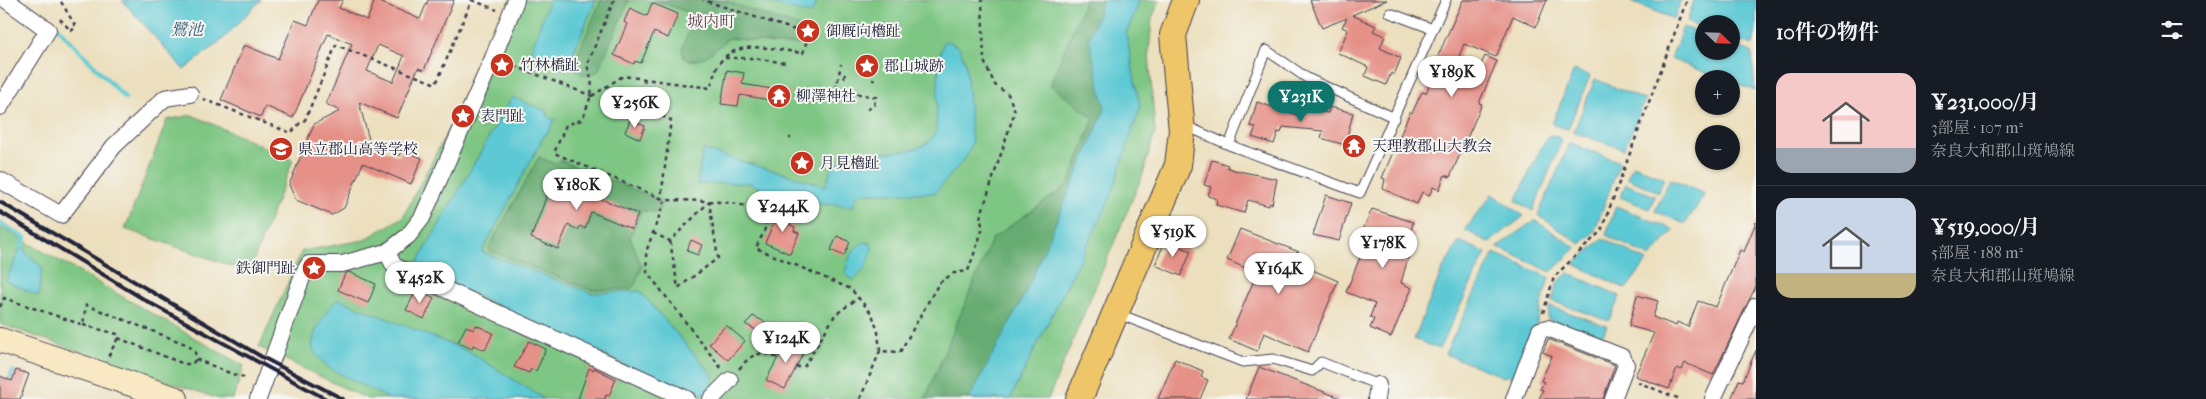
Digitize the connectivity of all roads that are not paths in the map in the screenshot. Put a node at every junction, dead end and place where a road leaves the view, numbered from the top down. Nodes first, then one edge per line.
1 (6, 0) edge
2 (1186, 0) edge
3 (1446, 0) edge
4 (0, 8) edge
5 (513, 8) edge
6 (1390, 13) dead end
7 (1434, 30) junction
8 (190, 94) road end
9 (0, 107) edge
10 (1396, 118) junction
11 (1181, 123) junction
12 (1230, 145) junction
13 (0, 180) edge
14 (387, 252) junction
15 (1116, 313) junction
16 (1754, 314) edge
17 (0, 340) edge
18 (730, 380) road end
19 (1377, 392) edge
20 (175, 399) edge
21 (258, 399) edge
22 (687, 399) edge
23 (711, 399) edge
24 (1079, 399) edge
25 (1514, 399) edge
26 (1613, 399) edge
27 (1714, 399) edge

1 - 4 street
1 - 9 street
2 - 11 main road
3 - 7 lane
5 - 14 street
6 - 7 lane
7 - 10 lane
8 - 13 street
10 - 12 lane
10 - 12 lane
11 - 12 lane
11 - 15 main road
14 - 21 street
14 - 22 street
15 - 19 lane
15 - 24 main road
16 - 27 street
17 - 20 street
18 - 23 street
25 - 26 street

